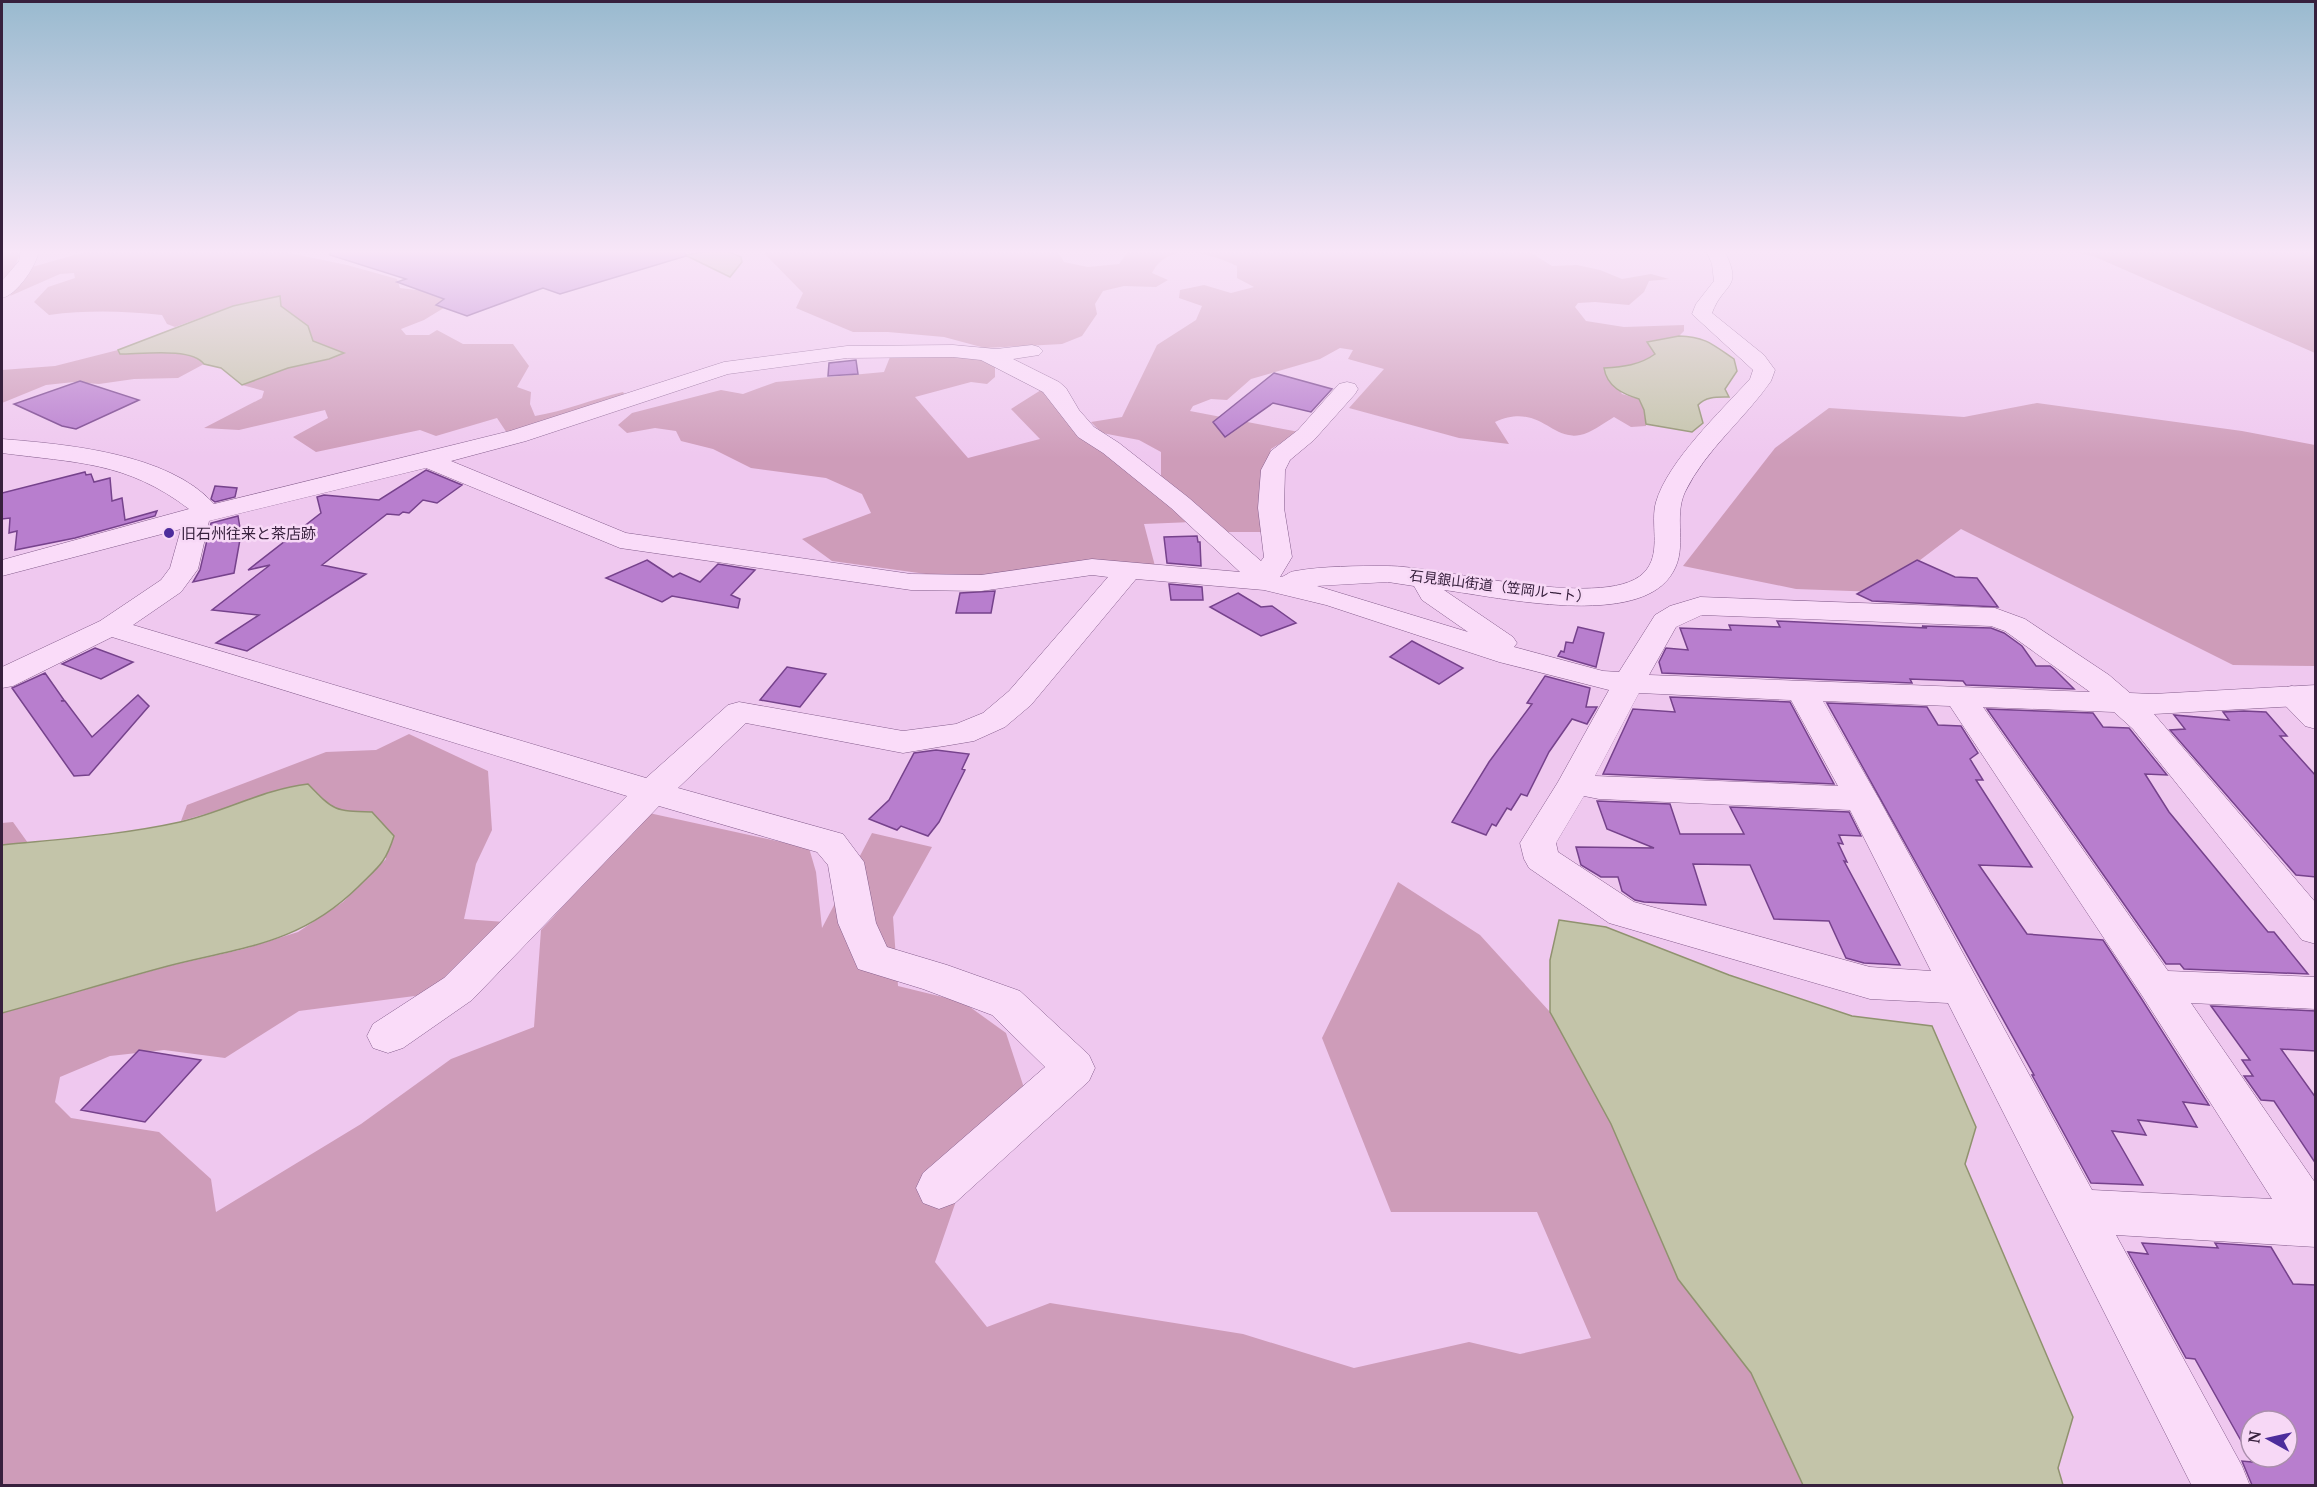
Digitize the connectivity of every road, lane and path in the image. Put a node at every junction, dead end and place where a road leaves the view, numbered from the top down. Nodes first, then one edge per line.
1 (1708, 319) edge
2 (1032, 351) dead end
3 (988, 355) junction
4 (1347, 389) dead end
5 (2, 446) edge
6 (430, 459) junction
7 (197, 517) junction
8 (2, 568) edge
9 (1129, 570) junction
10 (1425, 578) junction
11 (1264, 582) junction
12 (110, 627) junction
13 (1510, 656) junction
14 (2, 679) edge
15 (1628, 683) junction
16 (1802, 691) junction
17 (2304, 695) edge
18 (1960, 697) junction
19 (2125, 703) junction
20 (2316, 719) edge
21 (1575, 782) junction
22 (651, 792) junction
23 (1862, 799) junction
24 (2316, 930) edge
25 (2157, 986) junction
26 (1960, 988) junction
27 (2316, 993) edge
28 (388, 1036) dead end
29 (939, 1188) dead end
30 (2079, 1211) junction
31 (2315, 1224) edge
32 (2222, 1485) edge

1 - 10 street, 石見銀山街道（笠岡ルート）
2 - 3 street
3 - 6 street
3 - 11 street
4 - 11 street
5 - 7 street
6 - 7 street
6 - 9 street
7 - 8 street
7 - 12 street
9 - 11 street
9 - 22 street
10 - 11 street, 石見銀山街道（笠岡ルート）
10 - 13 street
11 - 13 street
12 - 14 street
12 - 22 street
13 - 15 street
15 - 16 street
15 - 19 street
15 - 21 street
16 - 18 street
16 - 23 street
17 - 19 street
17 - 20 street
18 - 19 street
18 - 25 street
19 - 24 street
21 - 23 street
21 - 26 street
22 - 28 street
22 - 29 street
23 - 26 street
25 - 27 street
25 - 31 street
26 - 30 street
30 - 31 street
30 - 32 street

